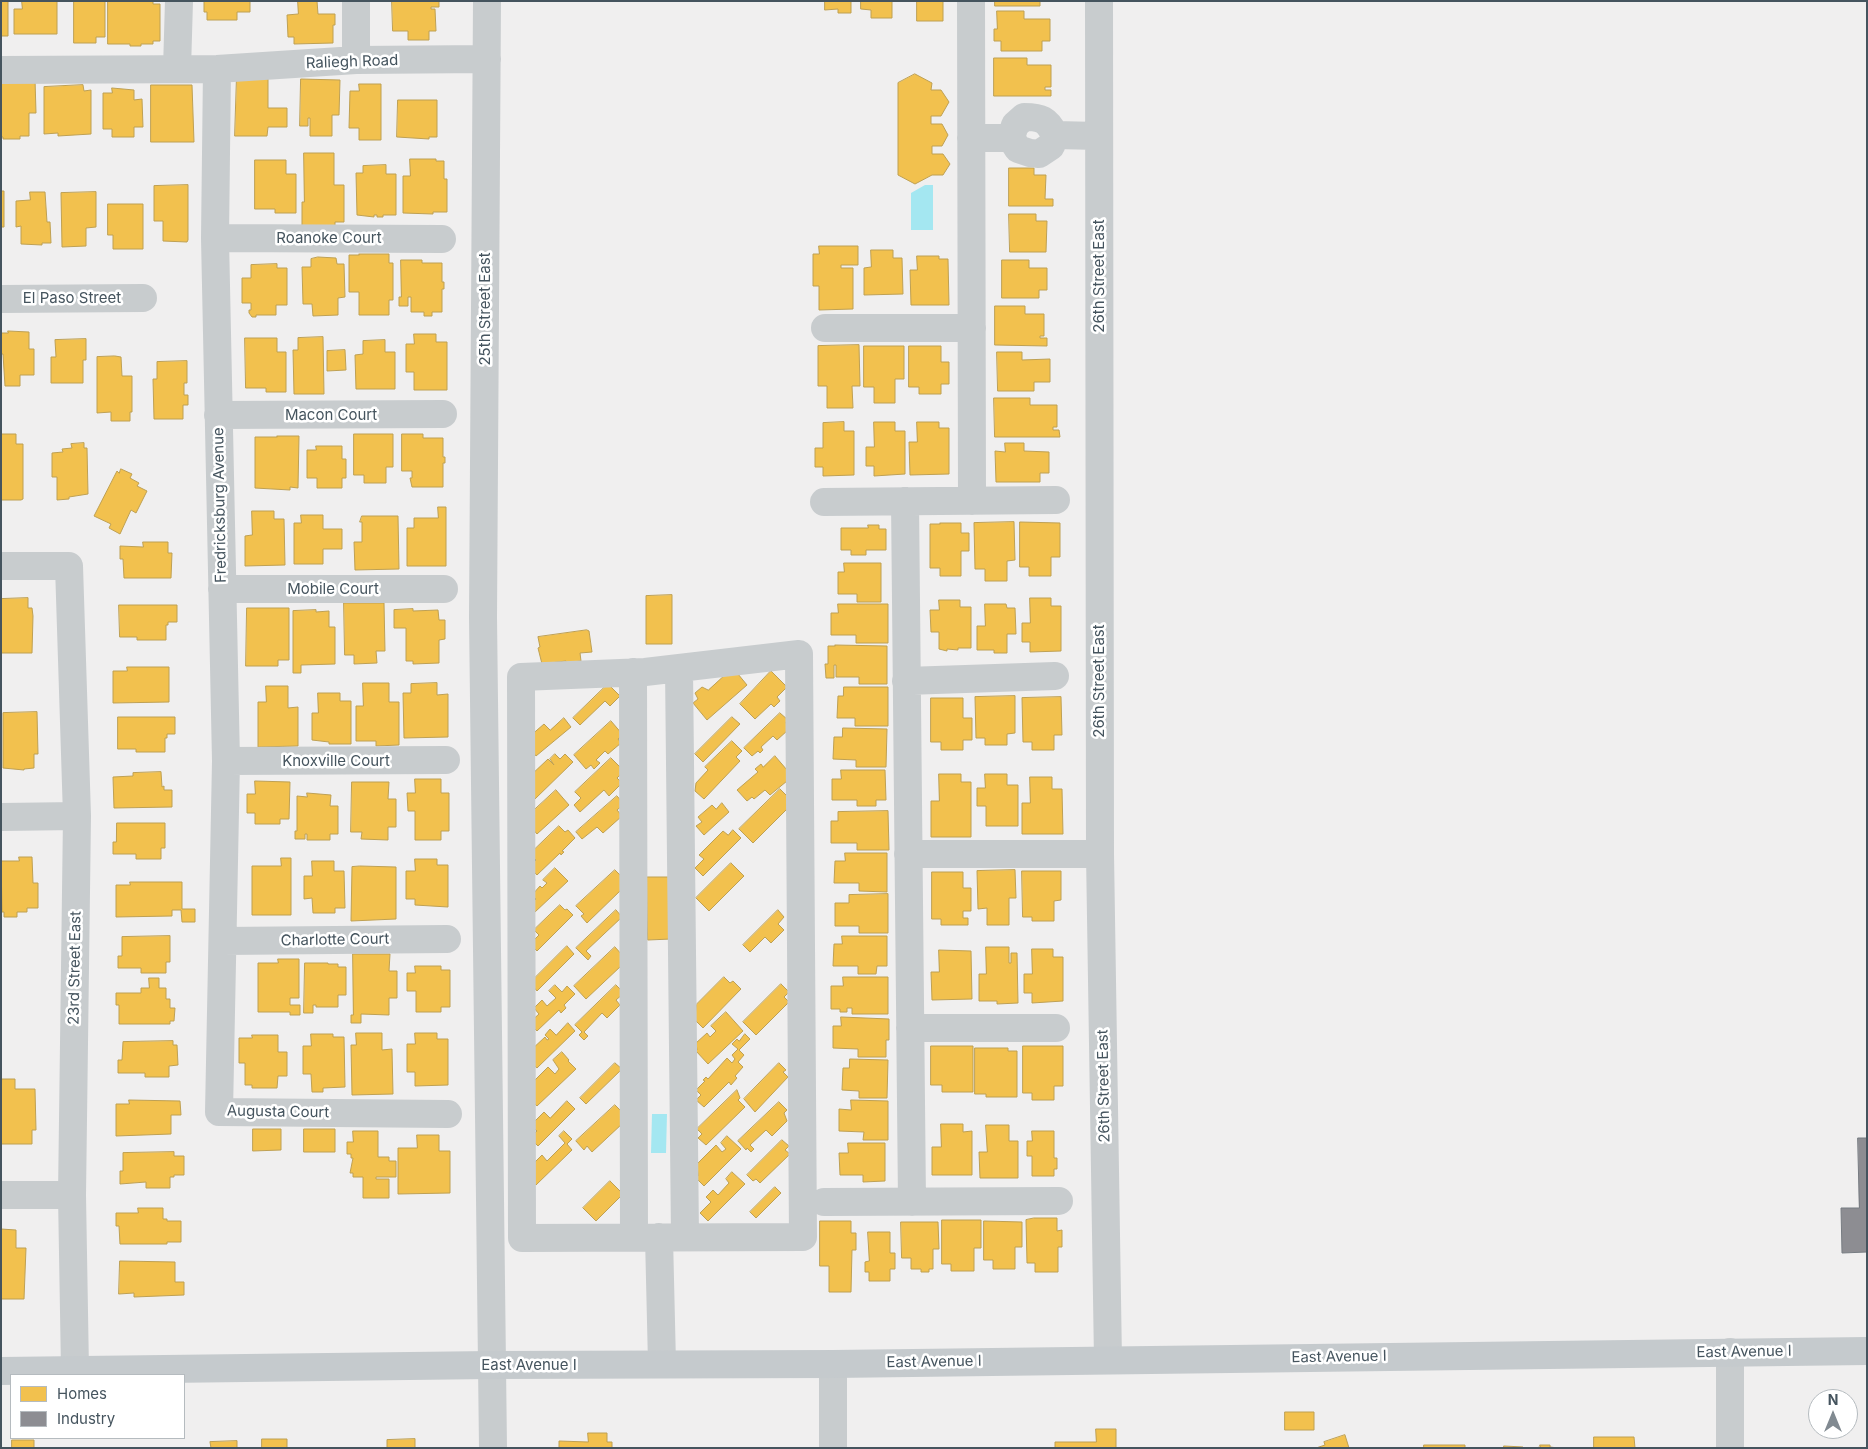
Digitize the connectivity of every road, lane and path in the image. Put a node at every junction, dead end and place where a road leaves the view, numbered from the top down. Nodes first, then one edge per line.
1 (179, 1) edge
2 (356, 1) edge
3 (487, 1) edge
4 (971, 1) edge
5 (1099, 1) edge
6 (487, 59) junction
7 (356, 60) junction
8 (177, 69) junction
9 (217, 69) junction
10 (1, 70) edge
11 (1099, 136) junction
12 (971, 138) junction
13 (215, 238) junction
14 (442, 239) dead end
15 (142, 298) dead end
16 (1, 299) edge
17 (825, 328) dead end
18 (972, 328) junction
19 (443, 414) dead end
20 (218, 415) junction
21 (1056, 500) dead end
22 (905, 501) junction
23 (972, 501) junction
24 (824, 502) dead end
25 (1, 566) edge
26 (222, 589) junction
27 (444, 589) dead end
28 (679, 668) junction
29 (632, 672) junction
30 (1055, 676) dead end
31 (906, 681) junction
32 (446, 760) dead end
33 (226, 761) junction
34 (77, 816) junction
35 (1, 817) edge
36 (908, 854) junction
37 (1100, 854) junction
38 (447, 939) dead end
39 (223, 941) junction
40 (910, 1028) junction
41 (1056, 1028) dead end
42 (448, 1114) dead end
43 (1, 1195) edge
44 (72, 1195) junction
45 (1059, 1201) dead end
46 (824, 1202) dead end
47 (912, 1202) junction
48 (659, 1237) junction
49 (1867, 1351) edge
50 (1730, 1352) junction
51 (1108, 1360) junction
52 (662, 1364) junction
53 (833, 1364) junction
54 (491, 1365) junction
55 (75, 1370) junction
56 (1, 1371) edge
57 (493, 1448) edge
58 (833, 1448) edge
59 (1730, 1448) edge

1 - 8 street
2 - 7 street
3 - 6 street, 25th Street East
4 - 12 street
5 - 11 street, 26th Street East
6 - 7 street, Raliegh Road
6 - 54 street, 25th Street East
7 - 9 street, Raliegh Road
8 - 9 street, Raliegh Road
8 - 10 street, Raliegh Road
9 - 13 street, Fredricksburg Avenue
11 - 12 street
11 - 37 street, 26th Street East
12 - 18 street
13 - 14 street, Roanoke Court
13 - 20 street, Fredricksburg Avenue
15 - 16 street, El Paso Street
17 - 18 street
18 - 23 street
19 - 20 street, Macon Court
20 - 26 street, Fredricksburg Avenue
21 - 23 street
22 - 23 street
22 - 24 street
22 - 31 street
25 - 34 street, 23rd Street East
26 - 27 street, Mobile Court
26 - 33 street, Fredricksburg Avenue
28 - 29 street
28 - 48 street
28 - 48 street
29 - 48 street
29 - 48 street
30 - 31 street
31 - 36 street
32 - 33 street, Knoxville Court
33 - 39 street, Fredricksburg Avenue
34 - 35 street
34 - 44 street, 23rd Street East
36 - 37 street
36 - 40 street
37 - 51 street, 26th Street East
38 - 39 street, Charlotte Court
39 - 42 street, Augusta Court
40 - 41 street
40 - 47 street
43 - 44 street
44 - 55 street, 23rd Street East
45 - 47 street
46 - 47 street
48 - 52 street
49 - 50 main road, East Avenue I
50 - 51 main road, East Avenue I
50 - 59 street
51 - 53 main road, East Avenue I
52 - 53 main road, East Avenue I
52 - 54 main road, East Avenue I
53 - 58 street
54 - 55 main road, East Avenue I
54 - 57 street
55 - 56 main road, East Avenue I

